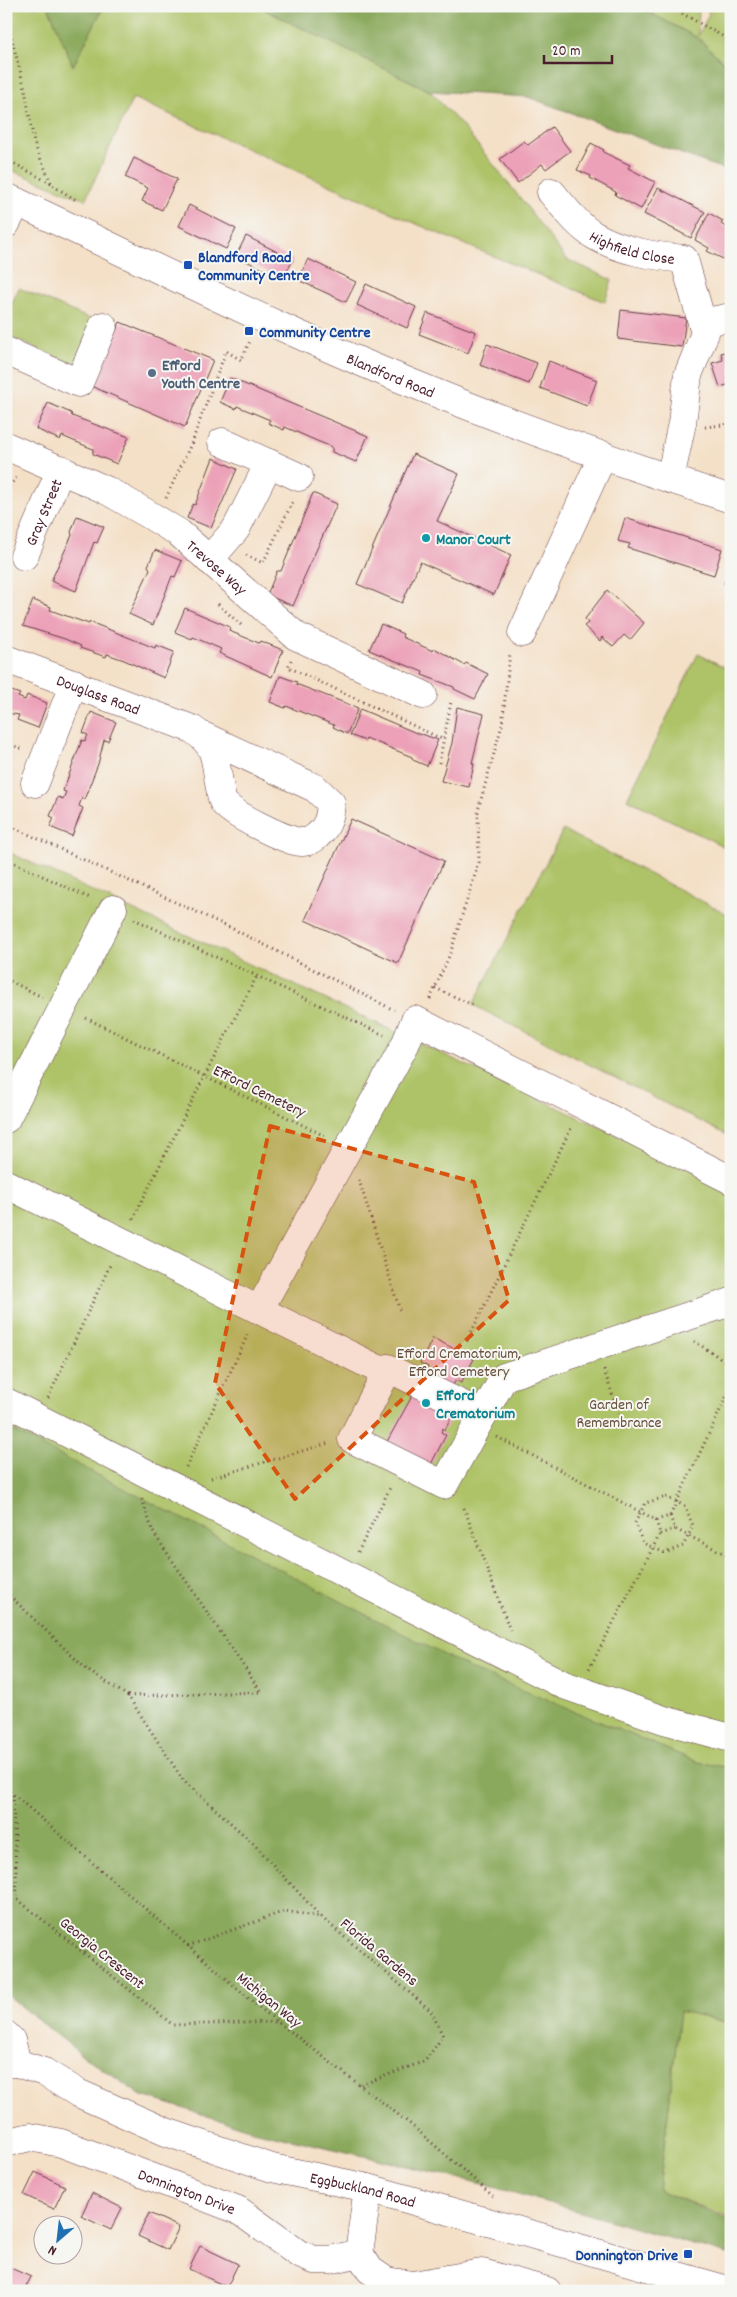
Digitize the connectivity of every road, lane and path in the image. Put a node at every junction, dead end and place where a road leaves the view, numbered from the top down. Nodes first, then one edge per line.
1 (669, 6) edge
2 (6, 18) edge
3 (731, 41) edge
4 (6, 160) edge
5 (52, 185) junction
6 (552, 192) dead end
7 (83, 205) dead end
8 (10, 208) edge
9 (731, 317) edge
10 (702, 323) junction
11 (103, 326) dead end
12 (249, 343) dead end
13 (6, 352) edge
14 (222, 442) dead end
15 (6, 446) edge
16 (603, 455) junction
17 (270, 463) junction
18 (60, 469) junction
19 (299, 477) joint
20 (670, 479) junction
21 (731, 499) edge
22 (156, 519) junction
23 (216, 553) junction
24 (24, 556) dead end
25 (522, 633) joint
26 (300, 639) junction
27 (6, 659) edge
28 (74, 683) junction
29 (423, 695) dead end
30 (452, 702) dead end
31 (198, 732) junction
32 (442, 739) junction
33 (439, 763) dead end
34 (35, 782) dead end
35 (6, 824) edge
36 (6, 859) edge
37 (113, 909) junction
38 (257, 976) junction
39 (6, 980) edge
40 (435, 988) junction
41 (473, 1006) dead end
42 (63, 1007) junction
43 (413, 1029) junction
44 (204, 1077) junction
45 (6, 1119) edge
46 (574, 1123) dead end
47 (349, 1148) junction
48 (6, 1172) edge
49 (731, 1180) edge
50 (6, 1184) edge
51 (122, 1241) junction
52 (731, 1302) edge
53 (259, 1310) junction
54 (400, 1311) dead end
55 (665, 1324) junction
56 (467, 1341) dead end
57 (596, 1346) junction
58 (731, 1365) edge
59 (386, 1373) junction
60 (731, 1387) edge
61 (6, 1402) edge
62 (619, 1414) dead end
63 (38, 1418) junction
64 (480, 1421) junction
65 (338, 1440) dead end
66 (130, 1465) junction
67 (393, 1481) dead end
68 (176, 1488) junction
69 (676, 1501) junction
70 (464, 1508) dead end
71 (640, 1512) junction
72 (670, 1516) junction
73 (656, 1520) junction
74 (675, 1529) junction
75 (660, 1534) junction
76 (688, 1536) junction
77 (653, 1548) junction
78 (731, 1557) edge
79 (347, 1574) junction
80 (6, 1592) edge
81 (514, 1639) dead end
82 (578, 1690) junction
83 (128, 1696) junction
84 (731, 1736) edge
85 (6, 1788) edge
86 (14, 1794) junction
87 (321, 1917) junction
88 (188, 1946) junction
89 (278, 2022) junction
90 (6, 2035) edge
91 (12, 2063) edge
92 (360, 2086) junction
93 (6, 2143) edge
94 (368, 2188) junction
95 (494, 2197) dead end
96 (359, 2253) junction
97 (731, 2290) edge
98 (547, 2291) edge

1 - 3 path
2 - 5 path
4 - 5 path
5 - 7 path
6 - 10 street, Highfield Close
8 - 16 street, Blandford Road
9 - 10 street
10 - 20 street, Highfield Close
11 - 13 street
12 - 22 path
14 - 17 street
15 - 18 street, Trevose Way
16 - 20 street, Blandford Road
16 - 25 street
17 - 19 street
17 - 23 street
18 - 22 street, Trevose Way
18 - 24 street, Gray Street
19 - 23 path
20 - 21 street, Blandford Road
22 - 23 street, Trevose Way
23 - 26 street, Trevose Way
25 - 40 path
26 - 29 street, Trevose Way
26 - 32 path
27 - 28 street, Douglass Road
28 - 31 street, Douglass Road
28 - 34 street
30 - 32 path
31 - 31 street, Douglass Road
32 - 33 path
35 - 43 path
36 - 37 path
37 - 38 path
37 - 42 street
38 - 43 path
38 - 44 path
39 - 42 path, Efford Cemetery
40 - 41 path
40 - 43 path
42 - 44 path, Efford Cemetery
42 - 45 street
43 - 47 street
43 - 49 street
44 - 47 path, Efford Cemetery
44 - 51 path
46 - 56 path
47 - 53 street
47 - 54 path
48 - 50 street
50 - 51 street
51 - 53 street
51 - 63 path
52 - 55 street
53 - 59 street
53 - 68 path
55 - 57 street
55 - 58 path
57 - 62 path
57 - 64 street
59 - 64 street
59 - 64 street
60 - 69 path
61 - 63 street
63 - 66 street
64 - 71 path
65 - 68 path
66 - 68 street
66 - 83 path
67 - 79 path
68 - 79 street
69 - 71 path
69 - 72 path
69 - 76 path
70 - 81 path
71 - 73 path
71 - 77 path
72 - 73 path
72 - 74 path
73 - 75 path
74 - 75 path
74 - 76 path
75 - 77 path
76 - 77 path
76 - 78 path
77 - 82 path
79 - 82 street
80 - 83 path
82 - 84 street
83 - 87 path
85 - 86 path, Michigan Way
86 - 88 path, Michigan Way
86 - 89 path, Georgia Crescent
87 - 88 path, Florida Gardens
87 - 92 path, Florida Gardens
88 - 89 path, Michigan Way
89 - 92 path, Michigan Way
90 - 91 street
91 - 94 street, Eggbuckland Road
92 - 95 path, Michigan Way
93 - 96 street, Donnington Drive
94 - 96 street
94 - 97 street, Eggbuckland Road
96 - 98 street

